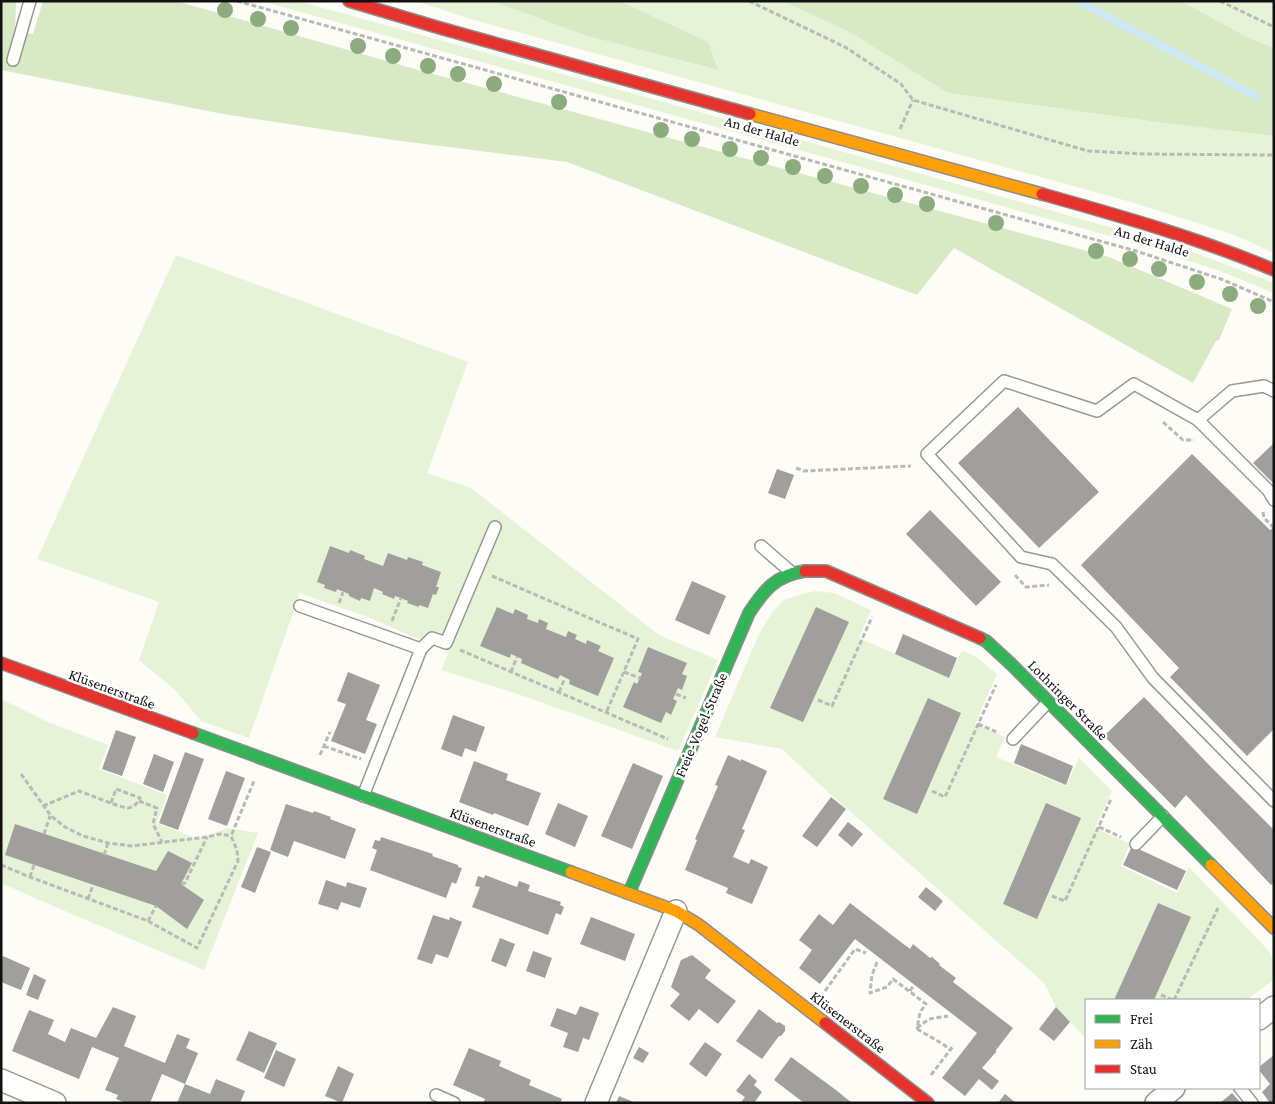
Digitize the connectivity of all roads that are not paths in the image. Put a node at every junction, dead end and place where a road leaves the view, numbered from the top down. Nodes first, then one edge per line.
1 (30, 1) edge
2 (349, 1) edge
3 (13, 60) dead end
4 (1274, 270) edge
5 (1274, 391) edge
6 (1198, 420) junction
7 (1274, 500) edge
8 (495, 527) dead end
9 (761, 546) dead end
10 (792, 573) junction
11 (300, 606) dead end
12 (420, 649) junction
13 (1, 663) edge
14 (1049, 702) junction
15 (1013, 739) dead end
16 (363, 796) junction
17 (1274, 801) edge
18 (1163, 816) junction
19 (1136, 844) dead end
20 (629, 893) junction
21 (676, 911) junction
22 (1274, 928) edge
23 (1274, 1006) edge
24 (1260, 1018) edge
25 (1, 1080) edge
26 (1173, 1089) edge
27 (1241, 1089) edge
28 (436, 1095) dead end
29 (55, 1103) edge
30 (454, 1103) edge
31 (596, 1103) edge
32 (928, 1103) edge
33 (1156, 1103) edge
34 (1252, 1103) edge

1 - 3 lane
2 - 4 street, An der Halde
5 - 6 lane
6 - 7 lane
6 - 17 lane
8 - 12 lane
9 - 10 lane
10 - 14 street, Lothringer Straße
10 - 20 street, Freie-Vogel-Straße
11 - 12 lane
12 - 16 lane
13 - 16 street, Klüsenerstraße
14 - 15 lane
14 - 18 street, Lothringer Straße
16 - 20 street, Klüsenerstraße
18 - 19 lane
18 - 22 street, Lothringer Straße
20 - 21 street, Klüsenerstraße
21 - 31 street
21 - 32 street, Klüsenerstraße
23 - 24 street
25 - 29 street
26 - 33 street
27 - 34 lane
28 - 30 lane

